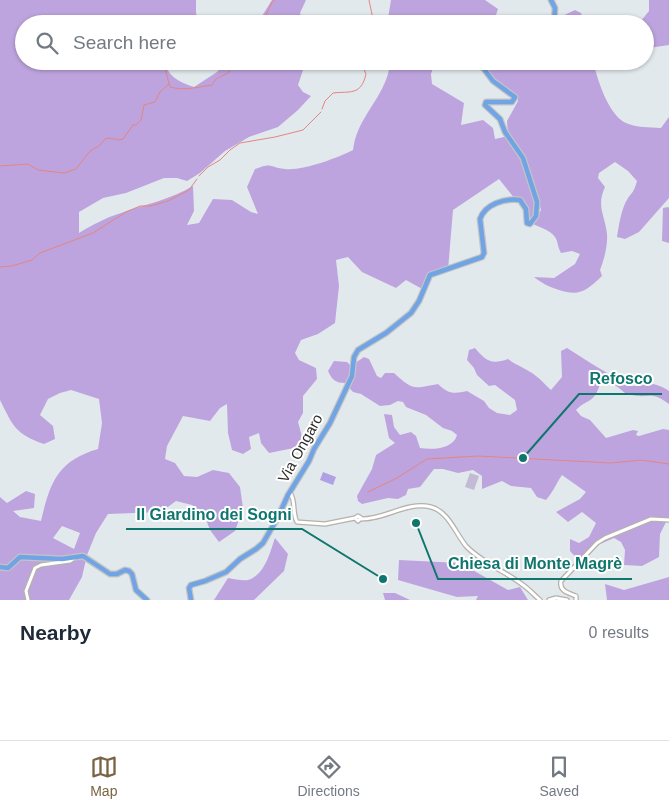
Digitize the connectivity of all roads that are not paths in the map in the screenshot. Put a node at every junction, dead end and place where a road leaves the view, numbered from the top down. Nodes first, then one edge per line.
1 (551, 0) edge
2 (555, 15) edge
3 (485, 70) edge
4 (290, 492) junction
5 (669, 520) edge
6 (74, 557) junction
7 (0, 567) edge
8 (28, 600) edge
9 (147, 600) edge
10 (191, 600) edge
11 (540, 600) edge
12 (549, 600) edge
13 (568, 600) edge
14 (577, 600) edge

1 - 2 main road
3 - 4 main road, Via Ongaro
4 - 10 main road, Via Ongaro
4 - 11 street
5 - 14 street
6 - 7 main road
6 - 8 street
6 - 9 main road
12 - 13 street

